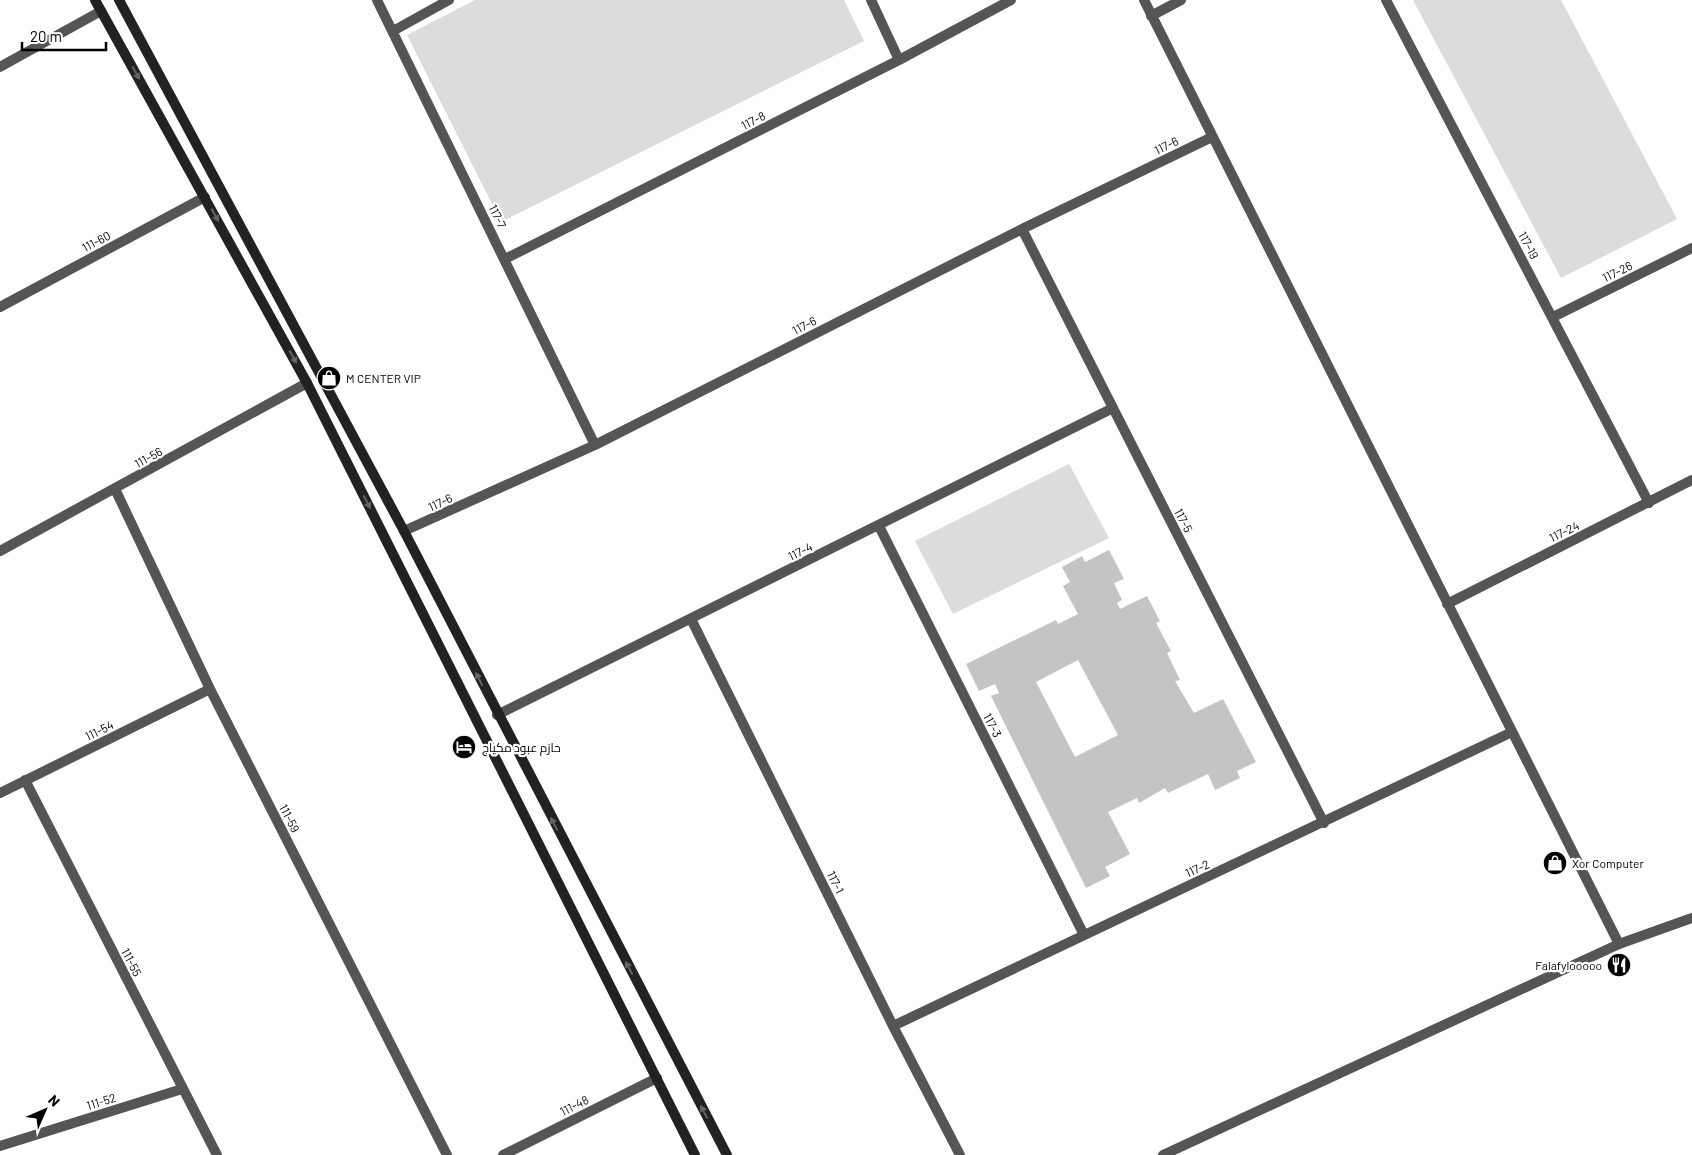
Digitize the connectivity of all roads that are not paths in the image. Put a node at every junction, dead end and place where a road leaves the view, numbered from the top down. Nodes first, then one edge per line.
1 (94, 0) edge
2 (119, 0) edge
3 (377, 0) edge
4 (450, 0) edge
5 (871, 0) edge
6 (1011, 0) edge
7 (1144, 0) edge
8 (1181, 0) edge
9 (1386, 0) edge
10 (101, 12) junction
11 (1151, 16) junction
12 (393, 31) junction
13 (899, 60) junction
14 (0, 67) edge
15 (1212, 137) junction
16 (205, 197) junction
17 (1022, 229) junction
18 (1692, 248) edge
19 (505, 259) junction
20 (0, 308) edge
21 (1553, 317) junction
22 (307, 383) junction
23 (1113, 408) junction
24 (594, 445) junction
25 (1692, 480) edge
26 (115, 489) junction
27 (1649, 503) junction
28 (879, 526) junction
29 (404, 531) junction
30 (0, 551) edge
31 (1447, 604) junction
32 (691, 619) junction
33 (210, 689) junction
34 (497, 715) junction
35 (1512, 732) junction
36 (25, 780) junction
37 (0, 794) edge
38 (1324, 823) junction
39 (1692, 918) edge
40 (1084, 936) junction
41 (1619, 944) junction
42 (893, 1026) junction
43 (657, 1078) junction
44 (182, 1088) junction
45 (0, 1146) edge
46 (217, 1155) edge
47 (447, 1155) edge
48 (503, 1155) edge
49 (695, 1155) edge
50 (727, 1155) edge
51 (960, 1155) edge
52 (1163, 1155) edge

1 - 10 main road
2 - 29 main road
3 - 12 street, 117-7
4 - 12 street
5 - 13 street
6 - 13 street, 117-8
7 - 11 street
8 - 11 street
9 - 21 street, 117-19
10 - 14 street
10 -> 16 main road
11 - 15 street
12 - 19 street, 117-7
13 - 19 street, 117-8
15 - 17 street, 117-6
15 - 31 street
16 - 20 street, 111-60
16 -> 22 main road
17 - 23 street, 117-5
17 - 24 street, 117-6
18 - 21 street, 117-26
19 - 24 street, 117-7
21 - 27 street, 117-19
22 - 26 street, 111-56
22 -> 43 main road
23 - 28 street, 117-4
23 - 38 street, 117-5
24 - 29 street, 117-6
25 - 27 street, 117-24
26 - 30 street, 111-56
26 - 33 street, 111-59
27 - 31 street, 117-24
28 - 32 street, 117-4
28 - 40 street, 117-3
34 -> 29 main road
31 - 35 street
32 - 34 street, 117-4
32 - 42 street, 117-1
33 - 36 street, 111-54
33 - 47 street, 111-59
50 -> 34 main road
35 - 38 street, 117-2
35 - 41 street
36 - 37 street, 111-54
36 - 44 street, 111-55
38 - 40 street, 117-2
39 - 41 street
40 - 42 street, 117-2
41 - 52 street
42 - 51 street, 117-1
43 - 48 street, 111-48
43 - 49 main road
44 - 45 street, 111-52
44 - 46 street, 111-55

